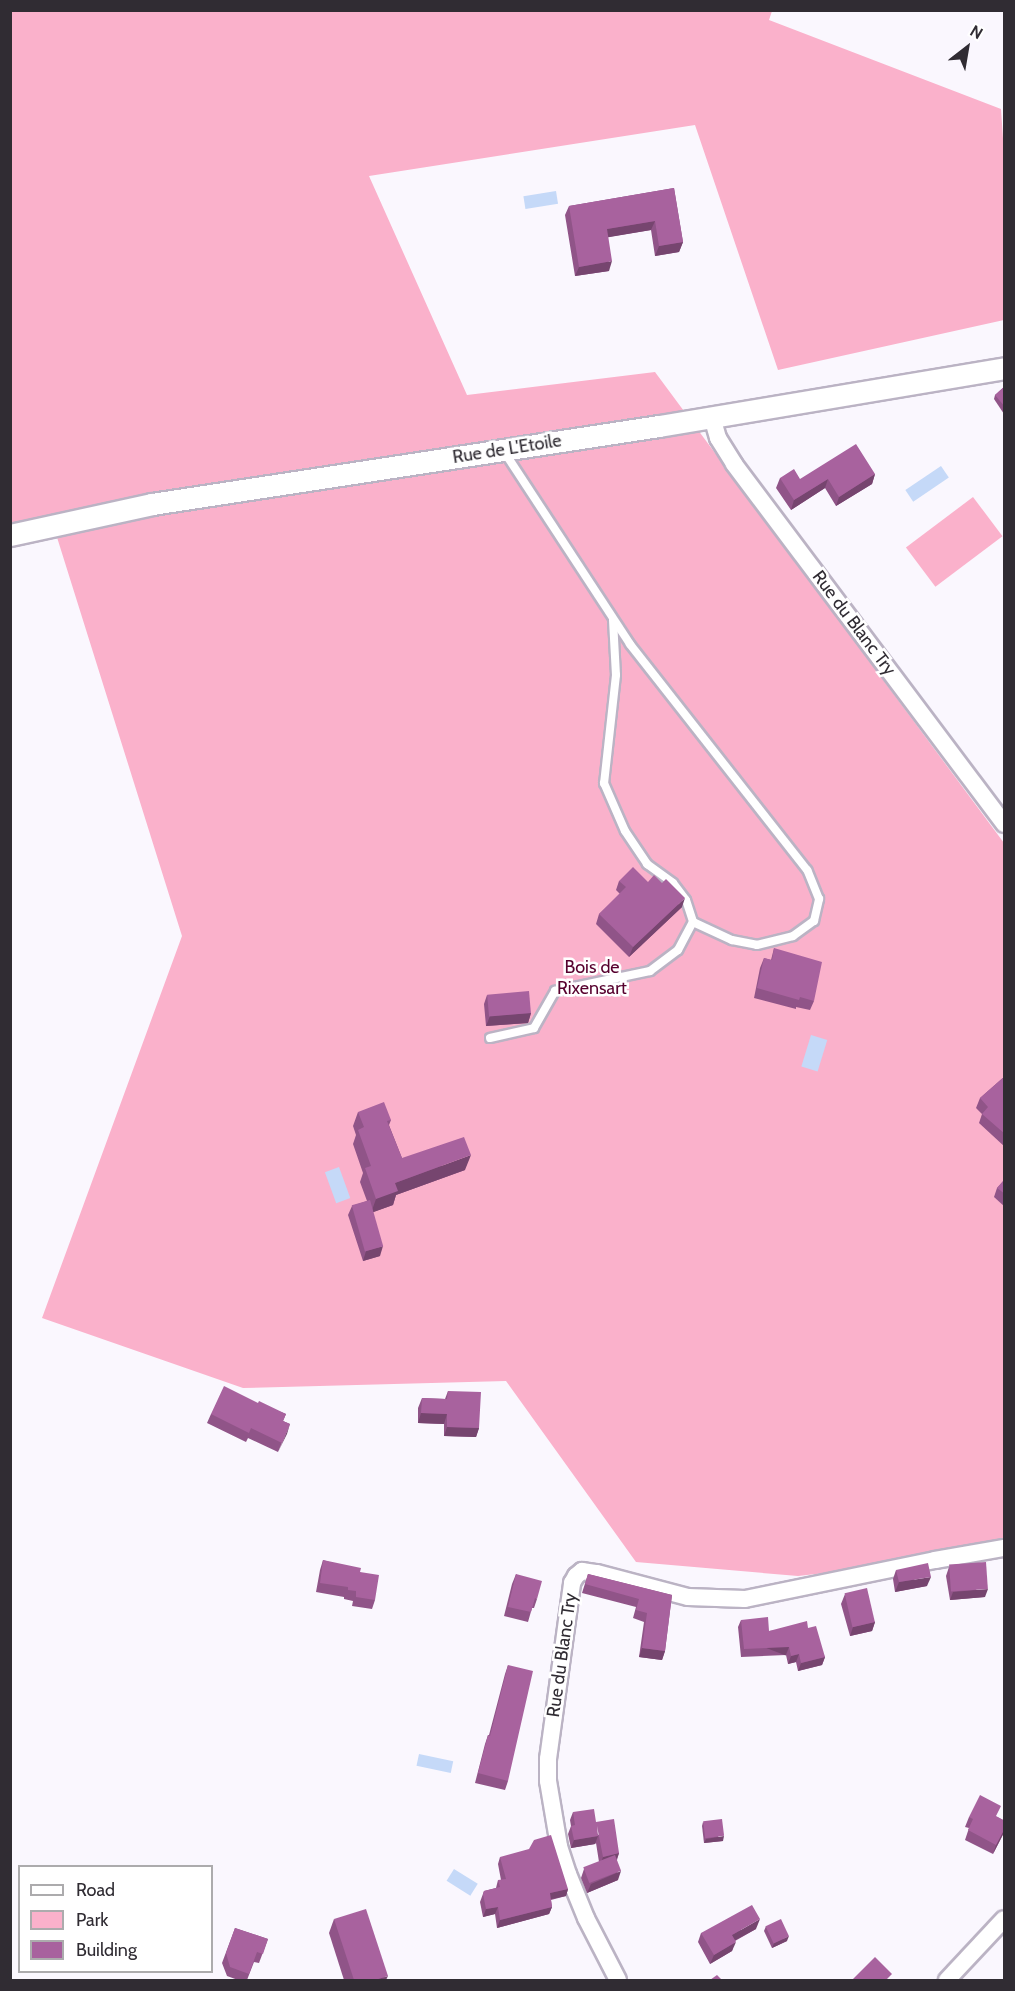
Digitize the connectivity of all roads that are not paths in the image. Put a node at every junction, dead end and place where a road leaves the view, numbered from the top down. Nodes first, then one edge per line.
1 (1005, 368) edge
2 (712, 417) junction
3 (502, 449) junction
4 (10, 535) edge
5 (614, 620) junction
6 (1005, 824) edge
7 (693, 922) junction
8 (490, 1038) dead end
9 (1005, 1548) edge
10 (1005, 1919) edge
11 (618, 1980) edge
12 (947, 1980) edge

1 - 2 street, Rue de L'Etoile
2 - 3 street, Rue de L'Etoile
2 - 6 street, Rue du Blanc Try
3 - 4 street, Rue de L'Etoile
3 - 5 lane
5 - 7 lane
5 - 7 lane
7 - 8 lane
9 - 11 street, Rue du Blanc Try
10 - 12 street

